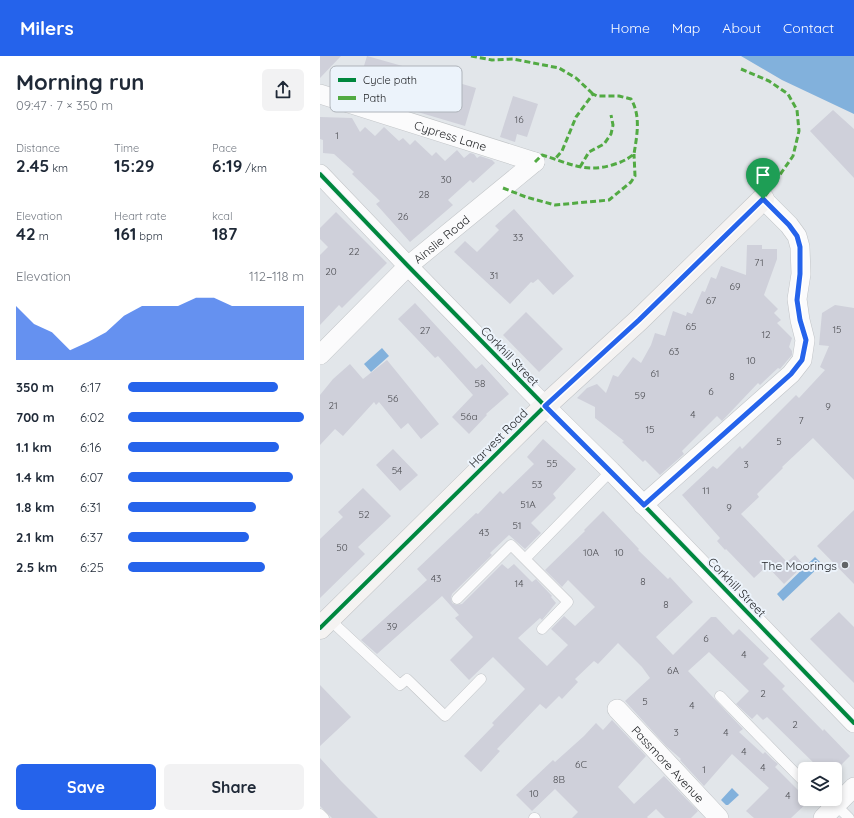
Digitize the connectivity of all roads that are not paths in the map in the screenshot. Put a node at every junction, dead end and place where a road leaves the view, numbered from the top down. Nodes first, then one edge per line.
1 (320, 94) edge
2 (330, 97) edge
3 (377, 112) edge
4 (535, 162) joint
5 (320, 174) edge
6 (763, 199) joint
7 (408, 266) junction
8 (320, 355) edge
9 (545, 406) junction
10 (611, 471) junction
11 (644, 505) junction
12 (525, 559) junction
13 (457, 599) dead end
14 (324, 624) edge
15 (542, 629) dead end
16 (481, 679) dead end
17 (720, 696) dead end
18 (617, 709) dead end
19 (854, 723) edge
20 (798, 776) edge
21 (854, 787) edge
22 (832, 810) edge
23 (320, 814) edge
24 (324, 818) edge
25 (719, 818) edge

1 - 2 street, Cypress Lane
3 - 4 street, Cypress Lane
4 - 7 street, Ainslie Road
5 - 7 street, Corkhill Street
6 - 9 street, Harvest Road
6 - 11 street
7 - 8 street, Ainslie Road
7 - 9 street, Corkhill Street
9 - 10 street, Corkhill Street
9 - 14 street, Harvest Road
10 - 11 street, Corkhill Street
10 - 12 lane
11 - 19 street, Corkhill Street
12 - 13 lane
12 - 15 lane
14 - 16 lane
17 - 20 lane
18 - 25 street, Passmore Avenue
21 - 22 street
23 - 24 lane

